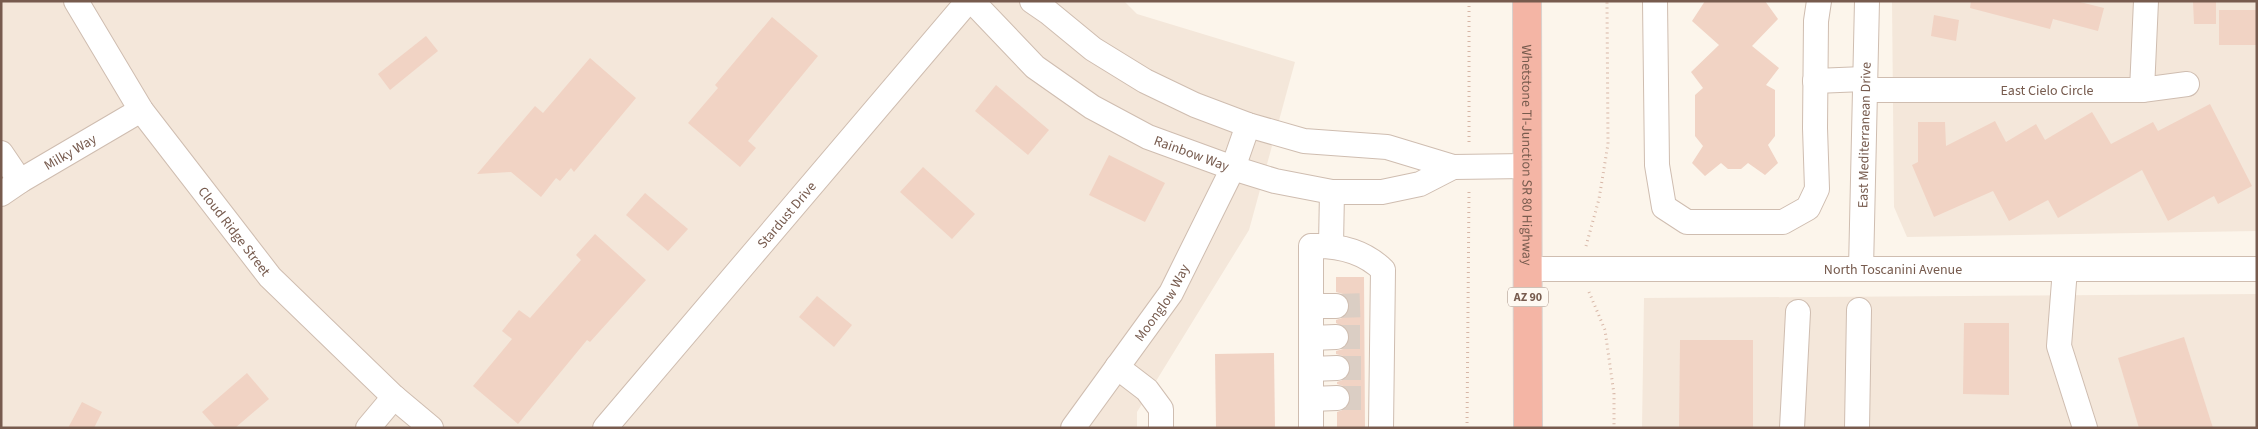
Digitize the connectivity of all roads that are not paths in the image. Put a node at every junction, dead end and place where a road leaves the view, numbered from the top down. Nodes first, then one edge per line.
1 (76, 1) edge
2 (968, 1) edge
3 (972, 1) edge
4 (1032, 1) edge
5 (1527, 1) edge
6 (1656, 1) edge
7 (1819, 1) edge
8 (1867, 1) edge
9 (2146, 1) edge
10 (1815, 81) junction
11 (1864, 84) junction
12 (2187, 84) dead end
13 (2142, 90) junction
14 (141, 110) junction
15 (1248, 126) junction
16 (1, 154) edge
17 (1527, 166) junction
18 (1461, 167) junction
19 (1233, 168) junction
20 (10, 187) edge
21 (1332, 192) junction
22 (1331, 245) junction
23 (1528, 269) junction
24 (1861, 269) junction
25 (2065, 269) junction
26 (2257, 269) edge
27 (1311, 306) junction
28 (1336, 306) tunnel mouth
29 (1859, 310) dead end
30 (1798, 312) dead end
31 (1311, 338) junction
32 (1336, 338) tunnel mouth
33 (1118, 367) junction
34 (1337, 368) tunnel mouth
35 (1311, 369) junction
36 (394, 397) junction
37 (1337, 398) tunnel mouth
38 (1311, 399) junction
39 (368, 428) edge
40 (431, 428) edge
41 (605, 428) edge
42 (1073, 428) edge
43 (1161, 428) edge
44 (1311, 428) edge
45 (1381, 428) edge
46 (1528, 428) edge
47 (1792, 428) edge
48 (1856, 428) edge
49 (2086, 428) edge

1 - 14 street, Cloud Ridge Street
2 - 41 street, Stardust Drive
3 - 19 street, Rainbow Way
4 - 15 street, Rainbow Way
5 - 17 highway, Whetstone TI-Junction SR 80 Highway / AZ 90
6 - 10 street
7 - 10 street
8 - 11 street, East Mediterranean Drive
9 - 13 street
10 - 11 street, East Cielo Circle
11 - 13 street, East Cielo Circle
11 - 24 street, East Mediterranean Drive
12 - 13 street, East Cielo Circle
14 - 20 street, Milky Way
14 - 36 street, Cloud Ridge Street
15 - 18 street, Rainbow Way
15 - 19 street, Moonglow Way
16 - 20 street
17 - 18 street, Rainbow Way
17 - 23 highway, Whetstone TI-Junction SR 80 Highway / AZ 90
18 - 21 street, Rainbow Way
19 - 21 street, Rainbow Way
19 - 33 street, Moonglow Way
21 - 22 street
22 - 27 street
22 - 45 street
23 - 24 street, North Toscanini Avenue
23 - 46 highway, Whetstone TI-Junction SR 80 Highway / AZ 90
24 - 25 street, North Toscanini Avenue
25 - 26 street, North Toscanini Avenue
25 - 49 street
27 - 28 street
27 - 31 street
29 - 48 street
30 - 47 street
31 - 32 street
31 - 35 street
33 - 42 street, Moonglow Way
33 - 43 street
34 - 35 street
35 - 38 street
36 - 39 street
36 - 40 street, Cloud Ridge Street
37 - 38 street
38 - 44 street

